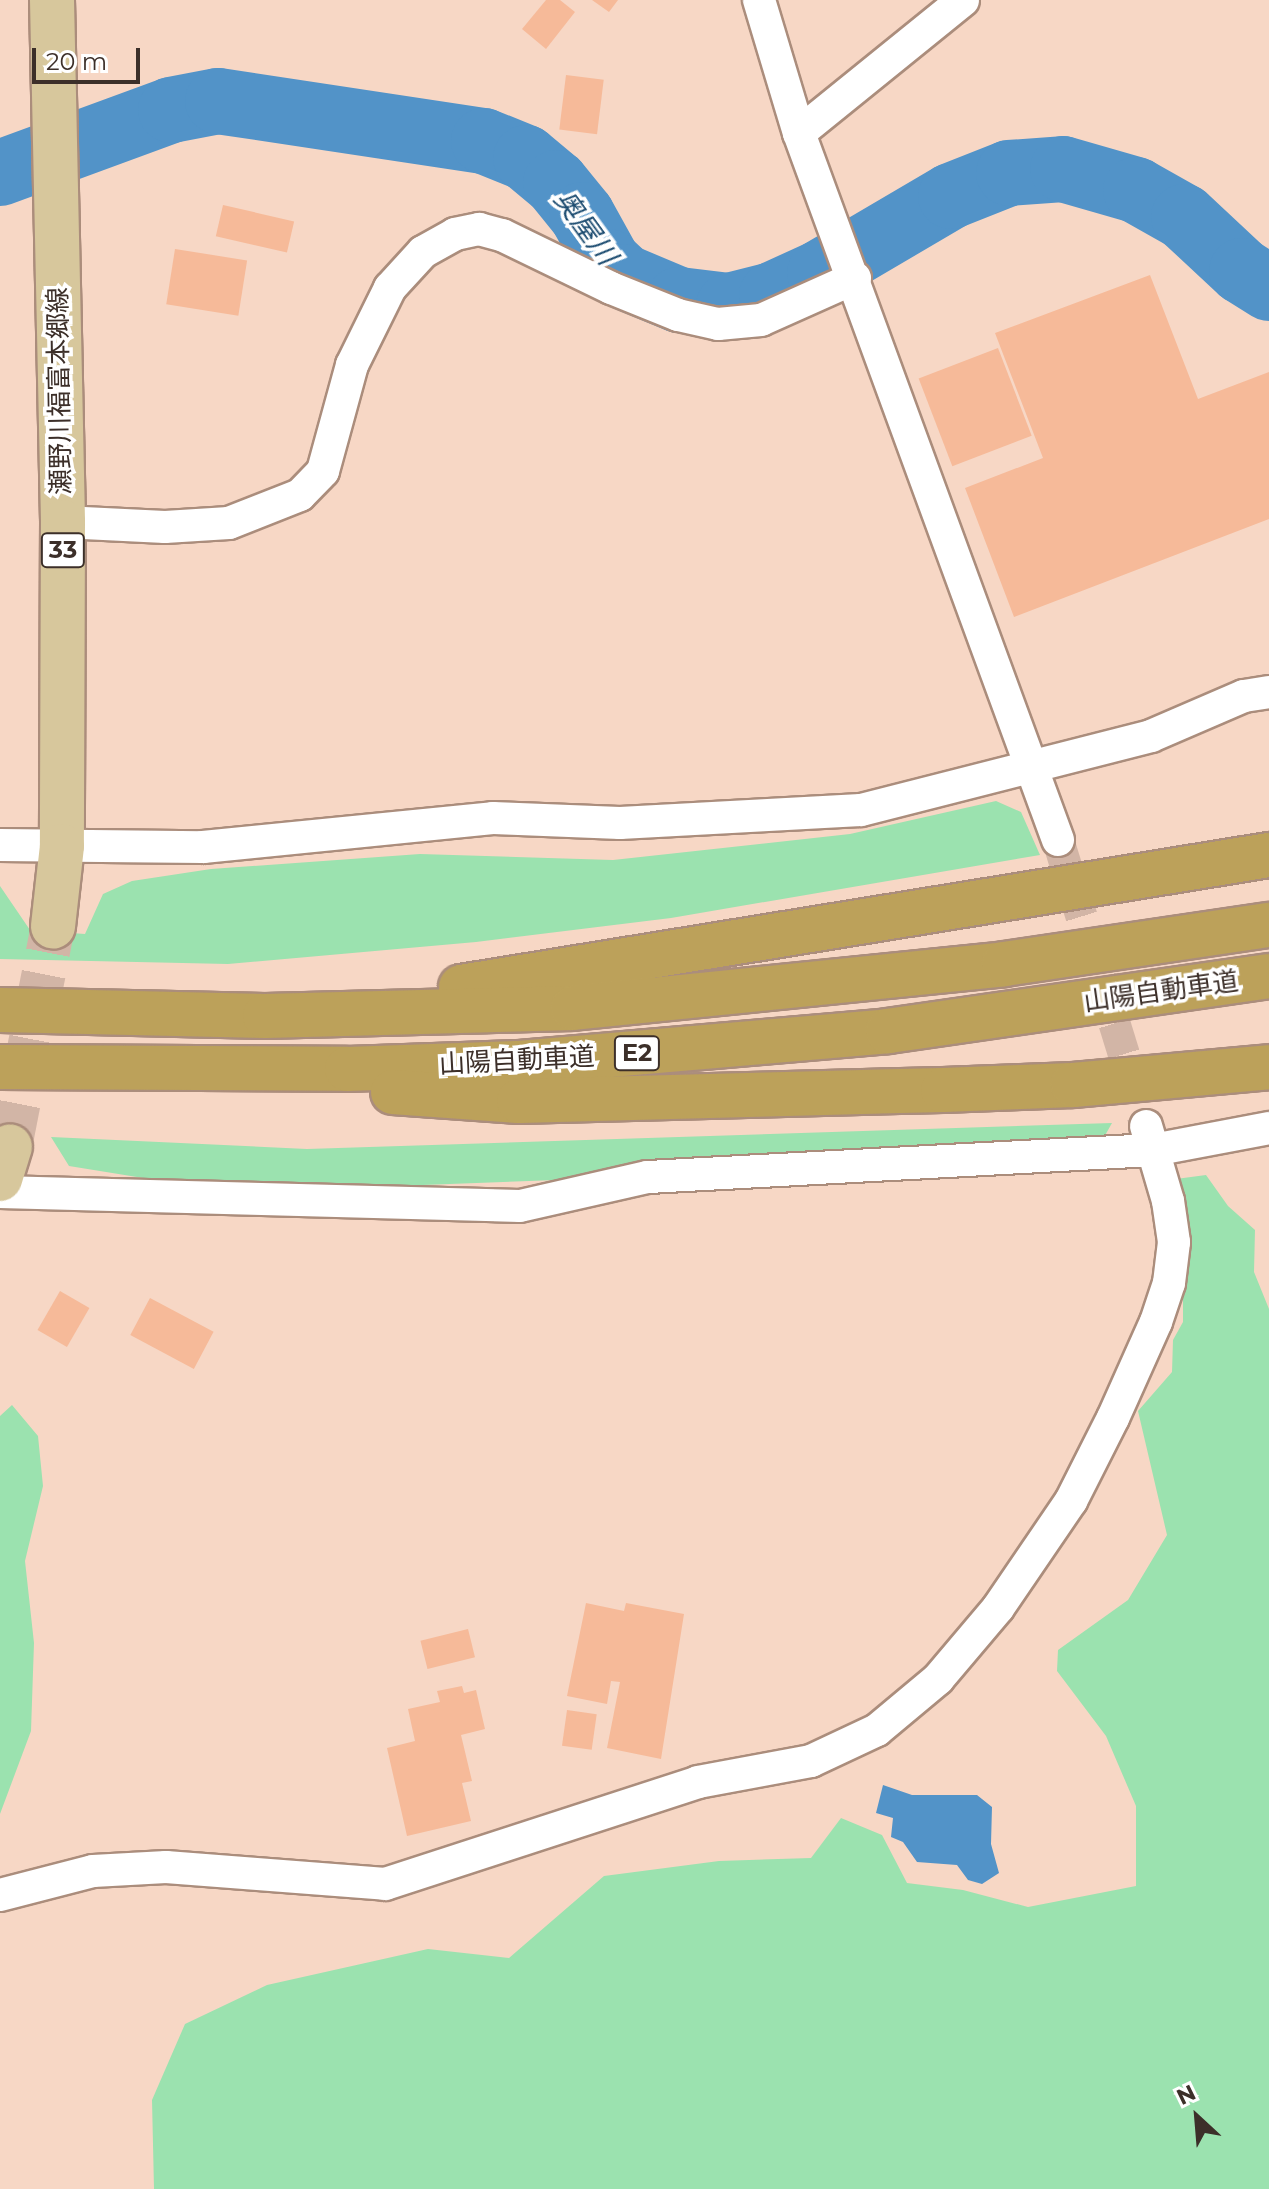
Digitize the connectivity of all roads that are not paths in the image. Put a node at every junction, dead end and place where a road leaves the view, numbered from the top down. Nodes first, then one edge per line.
1 (52, 0) edge
2 (759, 0) edge
3 (963, 0) edge
4 (799, 133) junction
5 (854, 275) junction
6 (63, 522) junction
7 (1269, 692) edge
8 (1034, 766) junction
9 (1058, 840) tunnel mouth
10 (0, 845) edge
11 (62, 846) junction
12 (1269, 855) edge
13 (1269, 925) edge
14 (53, 926) tunnel mouth
15 (1269, 976) edge
16 (0, 1010) edge
17 (265, 1016) junction
18 (0, 1067) edge
19 (1269, 1067) edge
20 (173, 1070) junction
21 (1269, 1128) edge
22 (1149, 1138) junction
23 (0, 1192) edge
24 (0, 1895) edge

1 - 6 main road, 瀬野川福富本郷線 / 33
2 - 4 street
3 - 4 street
4 - 5 street
5 - 6 street
5 - 8 street
6 - 11 main road, 瀬野川福富本郷線 / 33
7 - 8 street
8 - 9 street
8 - 11 street
10 - 11 street
11 - 14 main road, 瀬野川福富本郷線 / 33
12 - 17 highway
13 - 17 highway, 山陽自動車道 / E2
15 - 20 highway, 山陽自動車道 / E2
16 - 17 highway, 山陽自動車道 / E2
18 - 20 highway, 山陽自動車道 / E2
19 - 20 highway
21 - 22 street
22 - 23 street
22 - 24 street

